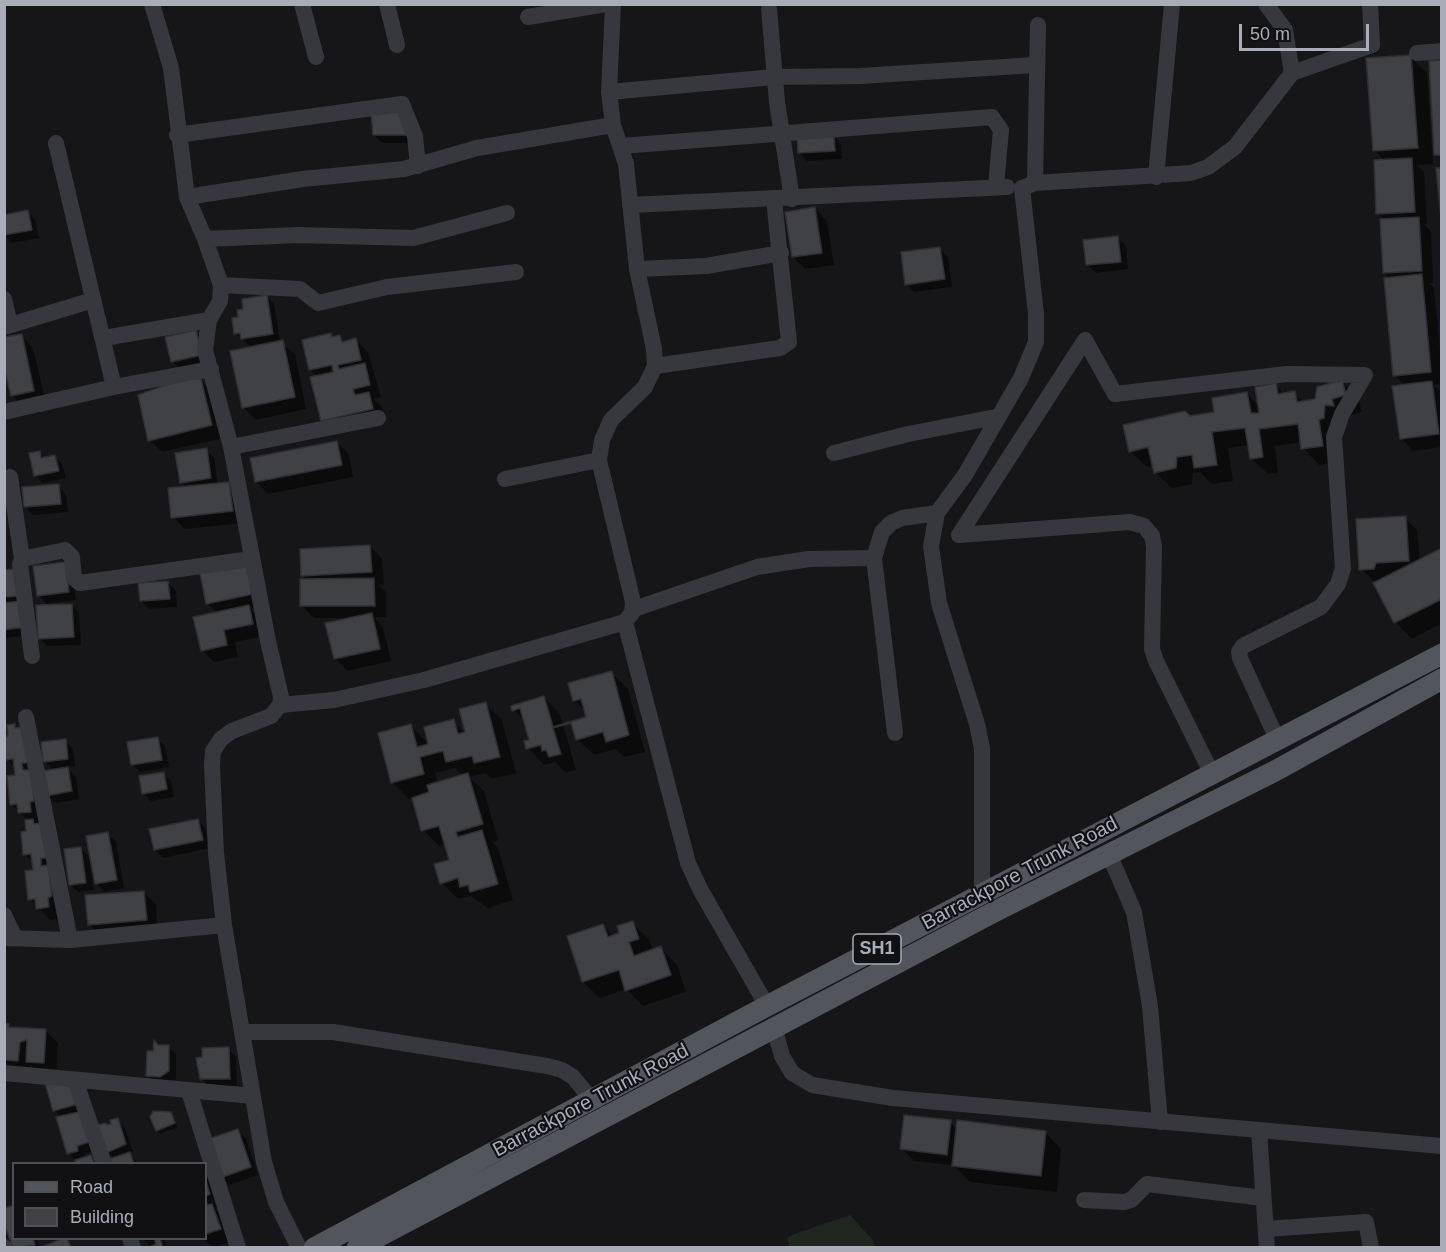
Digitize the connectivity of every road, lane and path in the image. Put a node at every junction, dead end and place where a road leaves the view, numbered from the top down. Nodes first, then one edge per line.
1 (152, 4) edge
2 (302, 4) edge
3 (387, 4) edge
4 (606, 4) edge
5 (613, 4) edge
6 (1172, 4) edge
7 (1266, 4) edge
8 (1284, 4) edge
9 (1370, 4) edge
10 (769, 9) dead end
11 (528, 17) dead end
12 (1038, 25) dead end
13 (1285, 30) junction
14 (397, 45) dead end
15 (1442, 51) edge
16 (1417, 53) dead end
17 (316, 57) dead end
18 (1035, 65) junction
19 (1292, 73) junction
20 (774, 77) junction
21 (609, 92) junction
22 (613, 125) junction
23 (781, 132) junction
24 (177, 135) junction
25 (56, 142) dead end
26 (621, 146) junction
27 (418, 166) junction
28 (1156, 177) junction
29 (996, 186) junction
30 (1028, 186) junction
31 (187, 197) junction
32 (792, 199) junction
33 (774, 200) junction
34 (630, 205) junction
35 (507, 213) dead end
36 (205, 238) junction
37 (781, 253) junction
38 (637, 269) junction
39 (516, 272) dead end
40 (221, 285) junction
41 (4, 299) edge
42 (93, 300) junction
43 (209, 320) junction
44 (7, 326) edge
45 (104, 338) junction
46 (655, 366) junction
47 (211, 369) junction
48 (114, 387) junction
49 (4, 412) edge
50 (996, 417) junction
51 (378, 418) dead end
52 (231, 447) junction
53 (834, 453) dead end
54 (599, 460) junction
55 (10, 477) dead end
56 (505, 479) dead end
57 (937, 513) junction
58 (874, 558) junction
59 (22, 559) junction
60 (251, 559) junction
61 (629, 616) junction
62 (1442, 654) edge
63 (32, 656) dead end
64 (1442, 679) edge
65 (280, 705) junction
66 (26, 717) dead end
67 (895, 733) dead end
68 (1278, 741) junction
69 (1212, 774) junction
70 (1108, 854) junction
71 (982, 894) junction
72 (4, 915) edge
73 (224, 925) junction
74 (10, 939) edge
75 (70, 940) junction
76 (767, 1006) junction
77 (774, 1027) junction
78 (244, 1032) junction
79 (4, 1073) edge
80 (75, 1080) junction
81 (189, 1091) junction
82 (252, 1096) junction
83 (592, 1100) junction
84 (1160, 1122) junction
85 (1259, 1130) junction
86 (1442, 1146) edge
87 (103, 1162) edge
88 (1263, 1198) junction
89 (1084, 1200) dead end
90 (1266, 1229) junction
91 (238, 1248) edge
92 (299, 1248) edge
93 (314, 1248) edge
94 (357, 1248) edge
95 (1267, 1248) edge
96 (1371, 1248) edge

1 - 24 street
2 - 17 street
3 - 14 street
4 - 11 street
5 - 21 street
6 - 28 street
7 - 13 street
8 - 13 street
9 - 19 street
10 - 20 street
12 - 18 street
13 - 19 street
15 - 16 street
18 - 20 street
18 - 30 street
19 - 28 street
20 - 21 street
20 - 23 street
21 - 22 street
22 - 26 street
22 - 27 street
23 - 26 street
23 - 29 street
23 - 32 street
24 - 27 street
24 - 31 street
25 - 42 street
26 - 34 street
27 - 31 street
28 - 30 street
29 - 30 street
29 - 32 street
30 - 50 street
31 - 36 street
32 - 33 street
33 - 34 street
33 - 37 street
34 - 38 street
35 - 36 street
36 - 40 street
37 - 38 street
37 - 46 street
38 - 46 street
39 - 40 street
40 - 43 street
41 - 44 street
42 - 44 street
42 - 45 street
43 - 45 street
43 - 47 street
45 - 48 street
46 - 54 street
47 - 48 street
47 - 52 street
48 - 49 street
50 - 53 street
50 - 57 street
51 - 52 street
52 - 60 street
54 - 56 street
54 - 61 street
55 - 59 street
57 - 58 street
57 - 71 street
58 - 61 street
58 - 67 street
59 - 60 street
59 - 63 street
60 - 65 street
61 - 65 street
61 - 76 street
62 - 68 main road, Barrackpore Trunk Road / SH1
64 - 70 main road, Barrackpore Trunk Road / SH1
65 - 73 street
66 - 75 street
68 - 69 main road, Barrackpore Trunk Road / SH1
68 - 69 street
69 - 71 main road, Barrackpore Trunk Road / SH1
70 - 77 main road, Barrackpore Trunk Road / SH1
70 - 84 street
71 - 76 main road, Barrackpore Trunk Road / SH1
72 - 74 street
73 - 75 street
73 - 78 street
74 - 75 street
76 - 83 main road, Barrackpore Trunk Road / SH1
77 - 84 street
77 - 94 main road, Barrackpore Trunk Road / SH1
78 - 82 street
78 - 83 street
79 - 80 street
80 - 81 street
80 - 87 street
81 - 82 street
81 - 91 street
82 - 92 street
83 - 93 main road, Barrackpore Trunk Road / SH1
84 - 85 street
85 - 86 street
85 - 88 street
88 - 89 street
88 - 90 street
90 - 95 street
90 - 96 street

